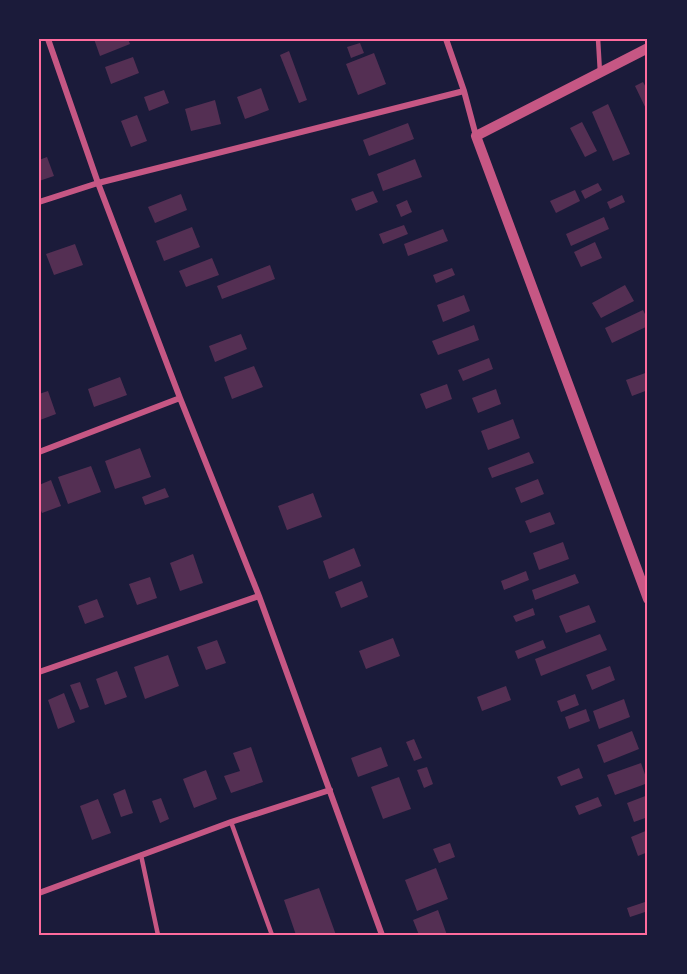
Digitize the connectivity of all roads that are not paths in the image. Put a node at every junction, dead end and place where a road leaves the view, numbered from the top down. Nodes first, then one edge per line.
1 (48, 39) edge
2 (446, 39) edge
3 (598, 39) edge
4 (648, 48) edge
5 (600, 73) junction
6 (464, 91) junction
7 (476, 136) junction
8 (98, 183) junction
9 (39, 202) edge
10 (180, 398) junction
11 (39, 452) edge
12 (259, 596) junction
13 (648, 600) edge
14 (39, 672) edge
15 (330, 790) junction
16 (231, 822) junction
17 (141, 855) junction
18 (39, 893) edge
19 (158, 935) edge
20 (272, 935) edge
21 (382, 935) edge

1 - 8 street
2 - 6 street
3 - 5 lane
4 - 5 street
5 - 7 street
6 - 7 street
6 - 8 street
7 - 13 street
8 - 9 street
8 - 10 street
10 - 11 street
10 - 12 street
12 - 14 street
12 - 15 street
15 - 16 street
15 - 21 street
16 - 17 street
16 - 20 lane
17 - 18 street
17 - 19 lane

